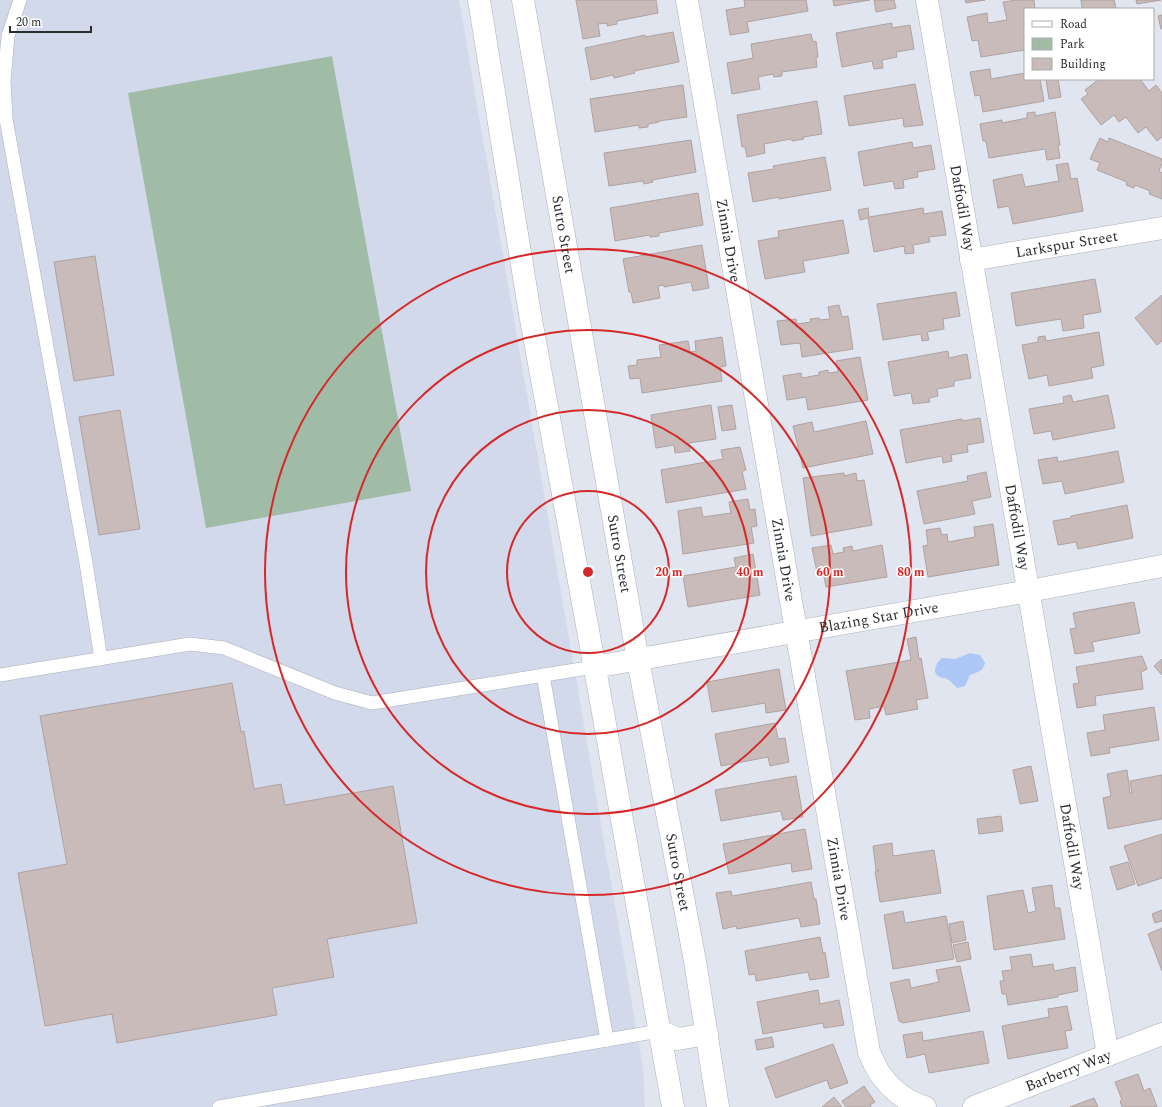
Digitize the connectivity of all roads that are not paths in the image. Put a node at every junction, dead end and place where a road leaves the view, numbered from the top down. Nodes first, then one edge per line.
1 (20, 0) edge
2 (479, 0) edge
3 (523, 0) edge
4 (688, 0) edge
5 (927, 0) edge
6 (1162, 228) edge
7 (971, 260) junction
8 (1162, 566) edge
9 (1029, 591) junction
10 (796, 631) junction
11 (101, 659) junction
12 (638, 660) junction
13 (594, 667) junction
14 (543, 675) junction
15 (0, 676) edge
16 (659, 1031) junction
17 (707, 1034) junction
18 (1162, 1034) edge
19 (607, 1040) junction
20 (1108, 1055) junction
21 (918, 1105) edge
22 (219, 1107) edge
23 (672, 1107) edge
24 (718, 1107) edge
25 (974, 1107) edge

1 - 11 lane
2 - 13 street
3 - 12 street, Sutro Street
4 - 10 street, Zinnia Drive
5 - 7 street, Daffodil Way
6 - 7 street, Larkspur Street
7 - 9 street, Daffodil Way
8 - 9 street, Blazing Star Drive
9 - 10 street, Blazing Star Drive
9 - 20 street, Daffodil Way
10 - 12 street, Blazing Star Drive
10 - 21 street, Zinnia Drive
11 - 14 lane
11 - 15 lane
12 - 13 street, Blazing Star Drive
12 - 17 street, Sutro Street
13 - 14 lane
13 - 16 street
14 - 19 lane
16 - 17 street
16 - 19 lane
16 - 23 street
17 - 24 street, Sutro Street
18 - 20 street, Barberry Way
19 - 22 lane
20 - 25 street, Barberry Way

